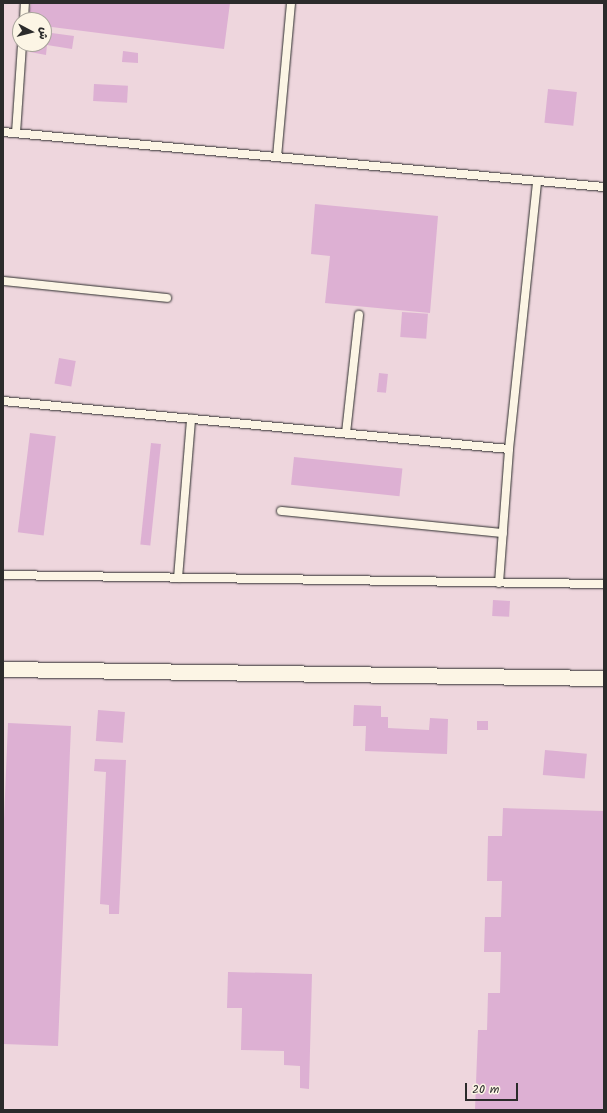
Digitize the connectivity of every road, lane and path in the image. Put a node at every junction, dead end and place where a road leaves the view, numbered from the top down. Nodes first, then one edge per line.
1 (291, 3) edge
2 (21, 52) edge
3 (3, 132) edge
4 (16, 133) junction
5 (277, 157) junction
6 (536, 181) junction
7 (604, 187) edge
8 (3, 281) edge
9 (167, 298) dead end
10 (359, 315) dead end
11 (3, 401) edge
12 (191, 419) junction
13 (346, 434) junction
14 (509, 449) junction
15 (280, 511) dead end
16 (503, 533) junction
17 (3, 575) edge
18 (178, 578) junction
19 (499, 583) junction
20 (604, 584) edge
21 (3, 669) edge
22 (604, 678) edge

1 - 5 lane
2 - 4 lane
3 - 4 lane
4 - 5 lane
5 - 6 lane
6 - 7 lane
6 - 14 lane
8 - 9 lane
10 - 13 lane
11 - 12 lane
12 - 13 lane
12 - 18 lane
13 - 14 lane
14 - 16 lane
15 - 16 lane
16 - 19 lane
17 - 18 lane
18 - 19 lane
19 - 20 lane
21 - 22 street

